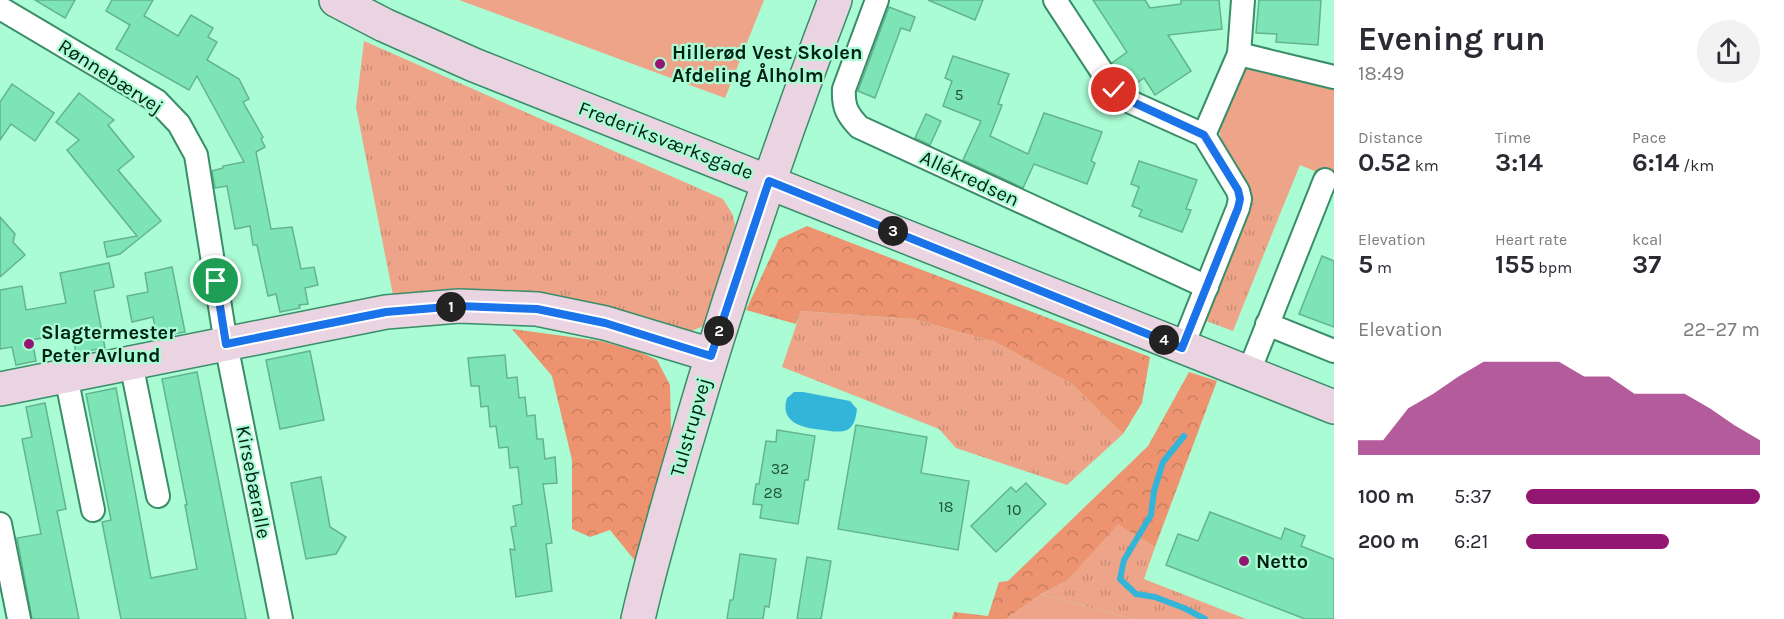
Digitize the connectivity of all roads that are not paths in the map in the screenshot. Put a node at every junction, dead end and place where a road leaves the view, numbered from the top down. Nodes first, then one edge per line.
1 (336, 0) edge
2 (835, 0) edge
3 (877, 0) edge
4 (1055, 0) edge
5 (1243, 0) edge
6 (0, 8) edge
7 (1239, 54) junction
8 (1334, 77) edge
9 (1204, 135) junction
10 (1325, 180) dead end
11 (769, 181) junction
12 (1207, 287) junction
13 (1267, 324) junction
14 (226, 344) junction
15 (1182, 348) junction
16 (1334, 351) edge
17 (711, 356) junction
18 (131, 363) junction
19 (1248, 374) junction
20 (66, 376) junction
21 (0, 389) edge
22 (1334, 407) edge
23 (158, 496) dead end
24 (93, 510) dead end
25 (0, 524) edge
26 (19, 619) edge
27 (281, 619) edge
28 (638, 619) edge

1 - 11 street, Frederiksværksgade
2 - 11 street, Tulstrupvej
3 - 12 street, Allékredsen
4 - 9 street
5 - 7 street
6 - 14 street, Rønnebærvej
7 - 8 street
7 - 9 street
9 - 12 street
10 - 13 street
11 - 15 street, Frederiksværksgade
11 - 17 street, Tulstrupvej
12 - 15 street
13 - 16 street
13 - 19 street
14 - 17 street
14 - 18 street
14 - 27 street, Kirsebæralle
15 - 19 street, Frederiksværksgade
17 - 28 street, Tulstrupvej
18 - 20 street
18 - 23 street
19 - 22 street, Frederiksværksgade
20 - 21 street
20 - 24 street
25 - 26 street

